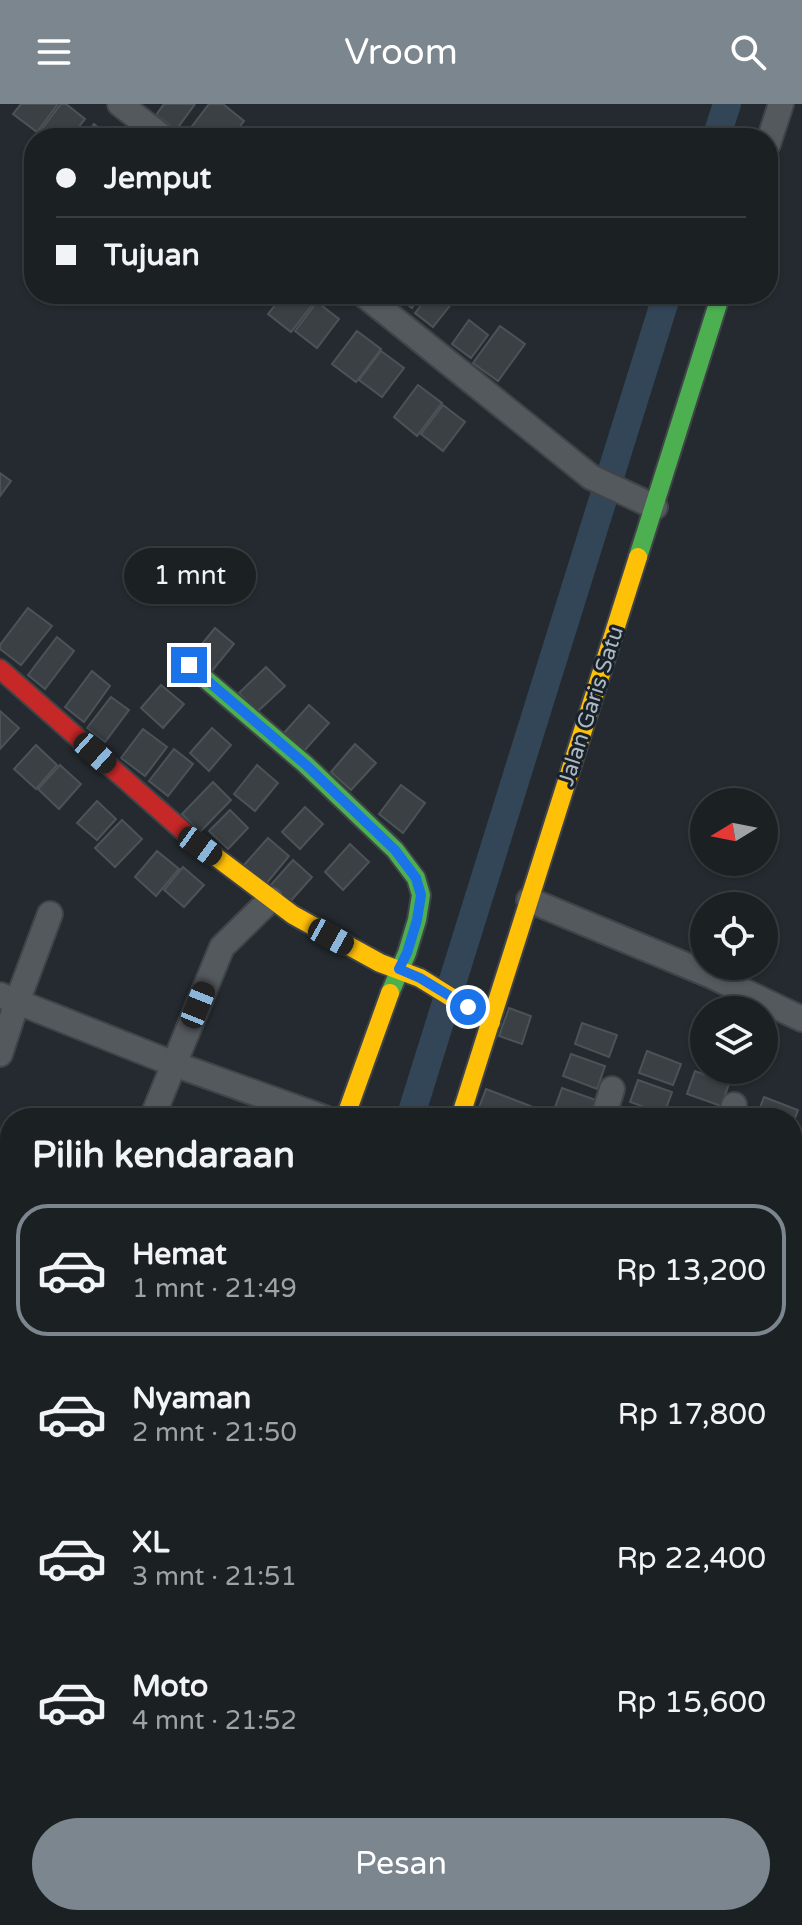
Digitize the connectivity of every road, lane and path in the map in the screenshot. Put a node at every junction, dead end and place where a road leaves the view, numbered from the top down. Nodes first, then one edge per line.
1 (120, 104) edge
2 (781, 104) edge
3 (151, 128) edge
4 (773, 128) edge
5 (375, 304) edge
6 (718, 304) edge
7 (648, 504) junction
8 (189, 665) dead end
9 (0, 669) edge
10 (271, 899) junction
11 (529, 900) junction
12 (50, 914) dead end
13 (399, 969) junction
14 (8, 999) edge
15 (802, 1019) edge
16 (491, 1022) junction
17 (0, 1054) edge
18 (174, 1064) junction
19 (612, 1089) dead end
20 (156, 1108) edge
21 (297, 1108) edge
22 (349, 1108) edge
23 (463, 1108) edge
24 (606, 1108) edge

1 - 3 street
2 - 4 street
5 - 7 street
6 - 7 street, Jalan Garis Satu
7 - 11 street, Jalan Garis Satu
8 - 13 street
9 - 10 street
10 - 13 street
10 - 18 street
11 - 15 street
11 - 16 street, Jalan Garis Satu
12 - 14 street
13 - 16 street
13 - 22 street
14 - 17 street
14 - 18 street
16 - 23 street, Jalan Garis Satu
18 - 20 street
18 - 21 street
19 - 24 street

